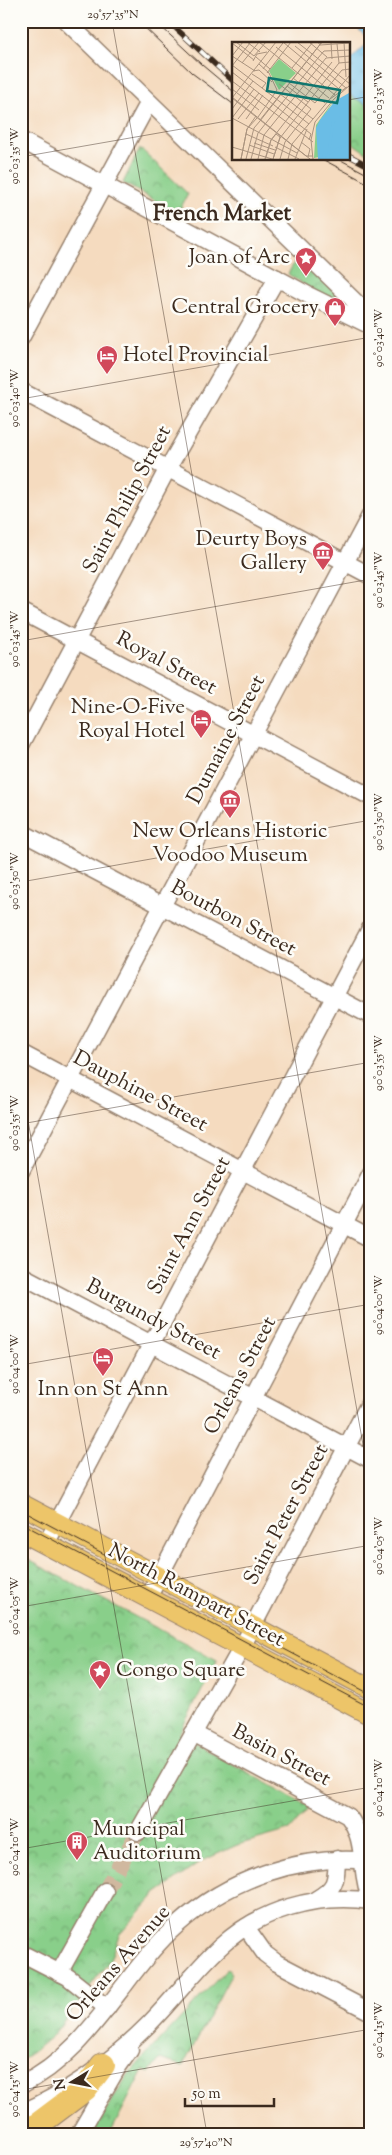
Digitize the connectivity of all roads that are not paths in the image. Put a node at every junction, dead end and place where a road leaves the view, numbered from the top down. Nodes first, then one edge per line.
1 (66, 21) edge
2 (149, 102) junction
3 (21, 140) edge
4 (105, 185) junction
5 (277, 278) junction
6 (371, 317) edge
7 (371, 326) edge
8 (21, 338) edge
9 (21, 391) edge
10 (168, 468) junction
11 (371, 514) edge
12 (345, 562) junction
13 (371, 576) edge
14 (21, 611) edge
15 (77, 641) junction
16 (253, 735) junction
17 (21, 745) edge
18 (371, 797) edge
19 (21, 832) edge
20 (163, 907) junction
21 (371, 927) edge
22 (334, 997) junction
23 (371, 1016) edge
24 (21, 1053) edge
25 (69, 1078) junction
26 (21, 1171) edge
27 (243, 1171) junction
28 (371, 1173) edge
29 (344, 1224) junction
30 (371, 1239) edge
31 (21, 1275) edge
32 (152, 1344) junction
33 (253, 1397) junction
34 (371, 1400) edge
35 (347, 1447) junction
36 (371, 1460) edge
37 (21, 1504) edge
38 (57, 1523) junction
39 (21, 1531) edge
40 (46, 1544) junction
41 (159, 1577) junction
42 (148, 1598) junction
43 (253, 1626) junction
44 (242, 1647) junction
45 (371, 1688) edge
46 (371, 1715) edge
47 (193, 1733) junction
48 (138, 1832) tunnel mouth
49 (337, 1860) junction
50 (366, 1860) edge
51 (105, 1891) tunnel mouth
52 (371, 1901) edge
53 (313, 1902) junction
54 (246, 1927) junction
55 (21, 1953) edge
56 (59, 1973) junction
57 (107, 2008) junction
58 (371, 2012) edge
59 (148, 2026) junction
60 (103, 2065) junction
61 (21, 2085) edge
62 (21, 2113) edge
63 (25, 2134) edge
64 (80, 2134) edge

1 - 2 street
2 - 4 street
2 - 6 street
3 - 4 street
4 - 5 street
4 - 8 street
5 - 7 street
5 - 10 street, Saint Philip Street
9 - 10 street
10 - 12 street
10 - 15 street, Saint Philip Street
11 - 12 street, Dumaine Street
12 - 13 street
12 - 16 street, Dumaine Street
14 - 15 street, Royal Street
15 - 16 street, Royal Street
15 - 17 street, Saint Philip Street
16 - 18 street, Royal Street
16 - 20 street, Dumaine Street
19 - 20 street, Bourbon Street
20 - 22 street, Bourbon Street
20 - 25 street, Dumaine Street
21 - 22 street, Saint Ann Street
22 - 23 street, Bourbon Street
22 - 27 street, Saint Ann Street
24 - 25 street, Dauphine Street
25 - 26 street, Dumaine Street
25 - 27 street, Dauphine Street
27 - 29 street, Dauphine Street
27 - 32 street, Saint Ann Street
28 - 29 street, Orleans Street
29 - 30 street, Dauphine Street
29 - 33 street, Orleans Street
31 - 32 street, Burgundy Street
32 - 33 street, Burgundy Street
32 - 38 street, Saint Ann Street
33 - 35 street, Burgundy Street
33 - 41 street, Orleans Street
34 - 35 street, Saint Peter Street
35 - 36 street, Burgundy Street
35 - 43 street, Saint Peter Street
37 - 38 main road, North Rampart Street
38 - 40 street, Saint Ann Street
38 - 41 main road, North Rampart Street
39 - 40 main road, North Rampart Street
40 - 42 main road, North Rampart Street
41 - 42 street, Orleans Street
41 - 43 main road, North Rampart Street
42 - 44 main road, North Rampart Street
43 - 44 street, Saint Peter Street
43 - 45 main road, North Rampart Street
44 - 46 main road, North Rampart Street
44 - 47 street, Saint Peter Street
47 - 48 street, Saint Peter Street
47 - 50 street, Basin Street
49 - 50 street, Orleans Avenue
49 - 53 street
49 - 57 street, Orleans Avenue
50 - 52 street, Basin Street
51 - 56 street
52 - 53 street
53 - 54 street
54 - 58 street
54 - 59 street
55 - 56 street
56 - 57 street
57 - 61 street, Orleans Avenue
59 - 60 street
59 - 64 street
60 - 62 street
60 - 63 highway

